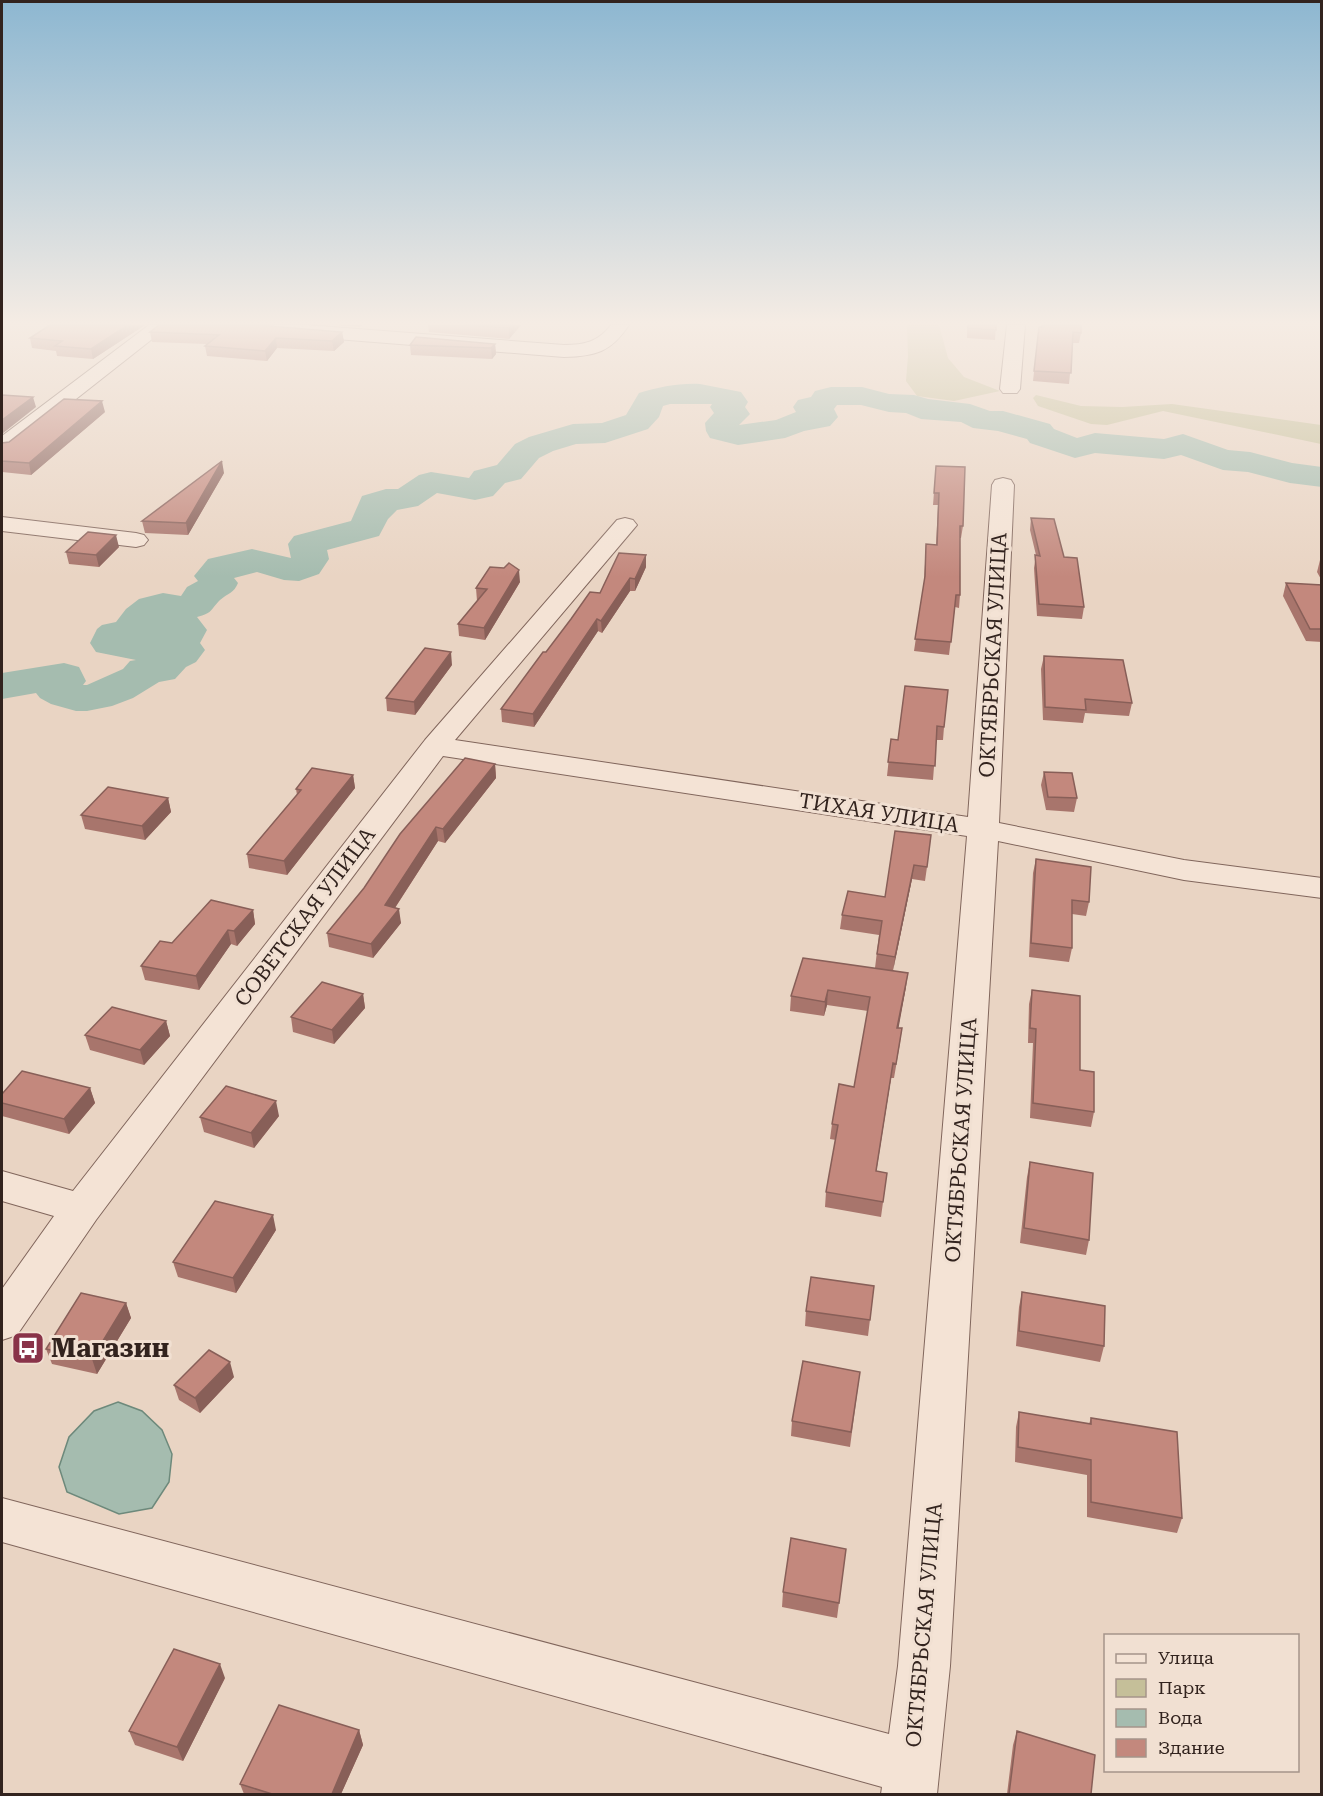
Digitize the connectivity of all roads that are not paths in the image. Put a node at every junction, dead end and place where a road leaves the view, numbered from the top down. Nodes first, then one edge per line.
1 (51, 409) edge
2 (2, 447) edge
3 (1003, 485) dead end
4 (2, 524) edge
5 (625, 525) dead end
6 (136, 540) dead end
7 (435, 746) junction
8 (983, 829) junction
9 (1322, 888) edge
10 (2, 1186) edge
11 (82, 1209) junction
12 (2, 1322) edge
13 (2, 1520) edge
14 (910, 1781) edge

1 - 2 street
3 - 8 street, ОКТЯБРЬСКАЯ УЛИЦА
4 - 6 street
5 - 7 street, СОВЕТСКАЯ УЛИЦА
7 - 8 street, ТИХАЯ УЛИЦА
7 - 11 street, СОВЕТСКАЯ УЛИЦА
8 - 9 street, ТИХАЯ УЛИЦА
8 - 14 street, ОКТЯБРЬСКАЯ УЛИЦА
10 - 11 street
11 - 12 street, СОВЕТСКАЯ УЛИЦА
13 - 14 street

